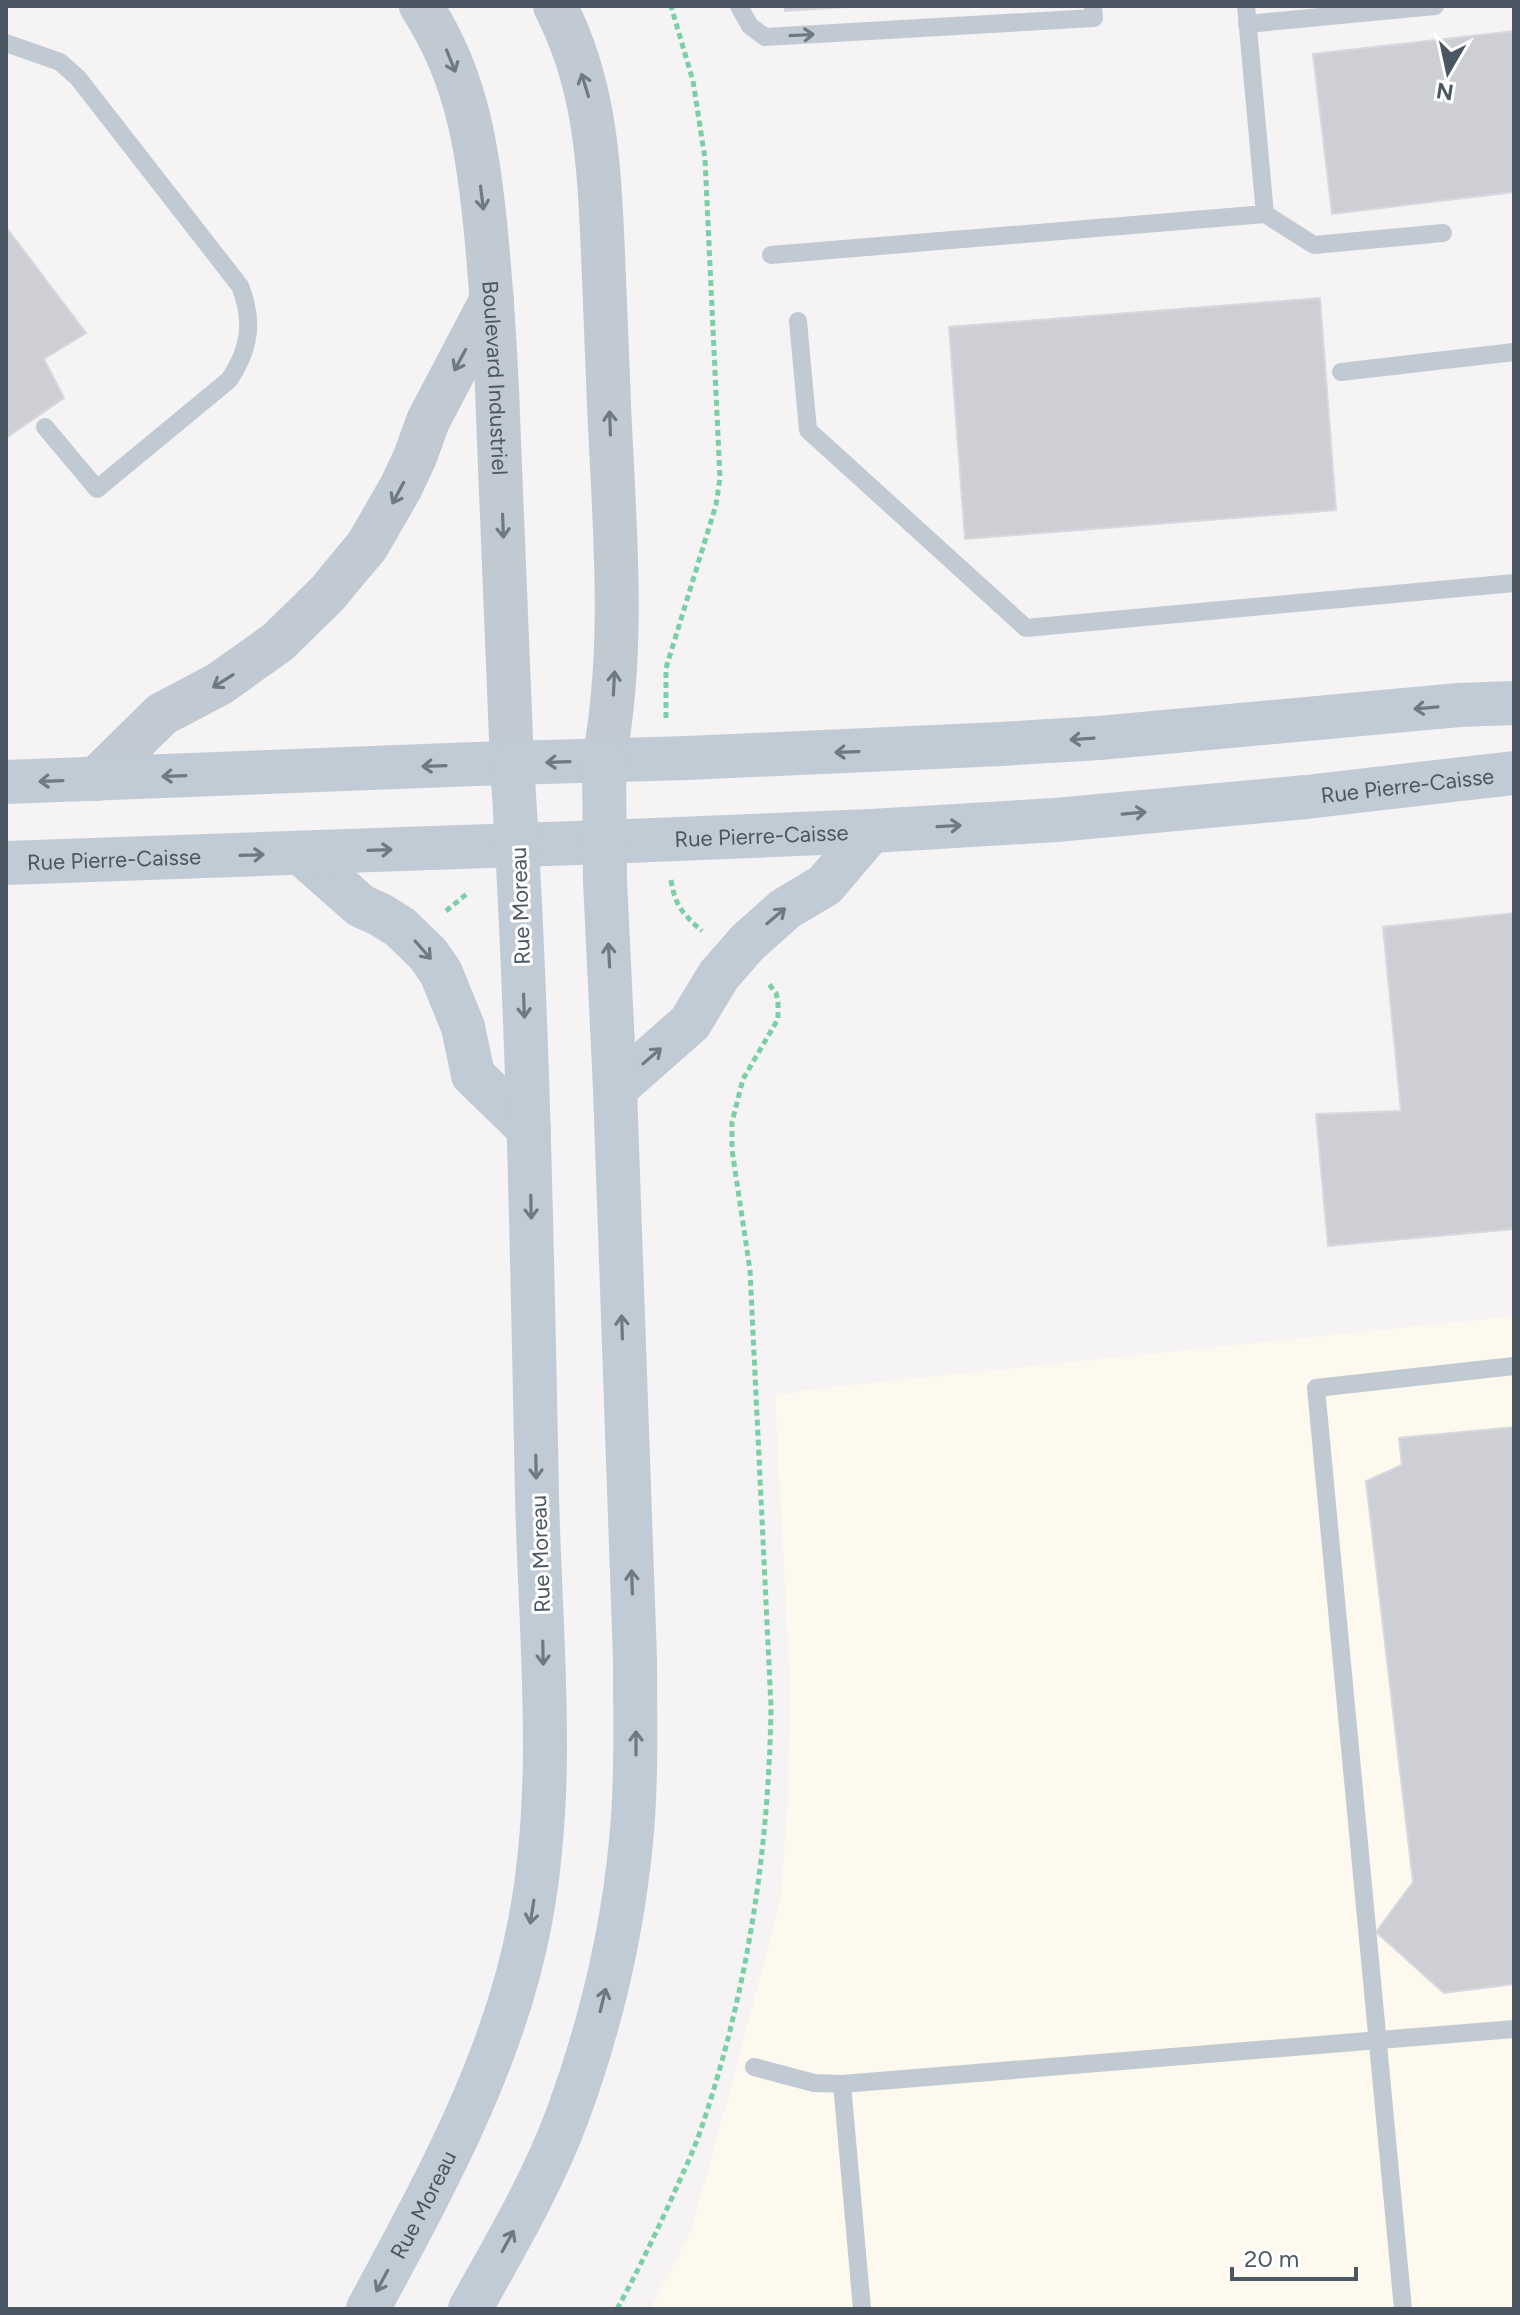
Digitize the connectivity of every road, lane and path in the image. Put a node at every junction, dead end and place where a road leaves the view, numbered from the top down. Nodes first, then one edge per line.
1 (421, 6) edge
2 (555, 6) edge
3 (671, 6) edge
4 (739, 6) edge
5 (1093, 6) edge
6 (1435, 6) edge
7 (1246, 15) edge
8 (6, 43) edge
9 (1265, 214) junction
10 (1443, 233) dead end
11 (771, 255) dead end
12 (492, 299) junction
13 (798, 321) dead end
14 (1514, 352) edge
15 (1341, 372) dead end
16 (45, 427) dead end
17 (1514, 583) edge
18 (666, 668) dead end
19 (1514, 703) edge
20 (604, 760) junction
21 (512, 763) junction
22 (1514, 773) edge
23 (96, 779) junction
24 (6, 782) edge
25 (871, 831) junction
26 (604, 842) junction
27 (517, 844) junction
28 (302, 854) junction
29 (6, 863) edge
30 (670, 872) dead end
31 (472, 890) dead end
32 (444, 913) dead end
33 (709, 936) dead end
34 (764, 979) dead end
35 (615, 1089) junction
36 (529, 1129) junction
37 (1514, 1366) edge
38 (1514, 2029) edge
39 (1377, 2041) junction
40 (754, 2067) dead end
41 (842, 2084) junction
42 (368, 2309) edge
43 (470, 2309) edge
44 (617, 2309) edge
45 (862, 2309) edge
46 (1403, 2309) edge

1 -> 12 street, Boulevard Industriel
20 -> 2 street
3 - 18 path
4 -> 5 lane
6 - 7 lane
7 - 9 lane
8 - 16 lane
9 - 10 lane
9 - 11 lane
12 -> 21 street, Boulevard Industriel
12 -> 23 street
13 - 17 lane
14 - 15 lane
19 -> 20 main road
20 -> 21 main road
20 - 26 main road
21 -> 23 main road
21 - 27 main road, Rue Moreau
25 -> 22 main road, Rue Pierre-Caisse
23 -> 24 main road
25 - 26 main road, Rue Pierre-Caisse
35 -> 25 main road
26 - 27 main road, Rue Pierre-Caisse
35 -> 26 main road
28 -> 27 main road, Rue Pierre-Caisse
27 -> 36 main road, Rue Moreau
29 -> 28 main road, Rue Pierre-Caisse
28 -> 36 main road
30 - 33 path
31 - 32 path
34 - 44 path
43 -> 35 main road
36 -> 42 main road, Rue Moreau
37 - 39 lane
38 - 39 lane
39 - 41 lane
39 - 46 lane
40 - 41 lane
41 - 45 lane

